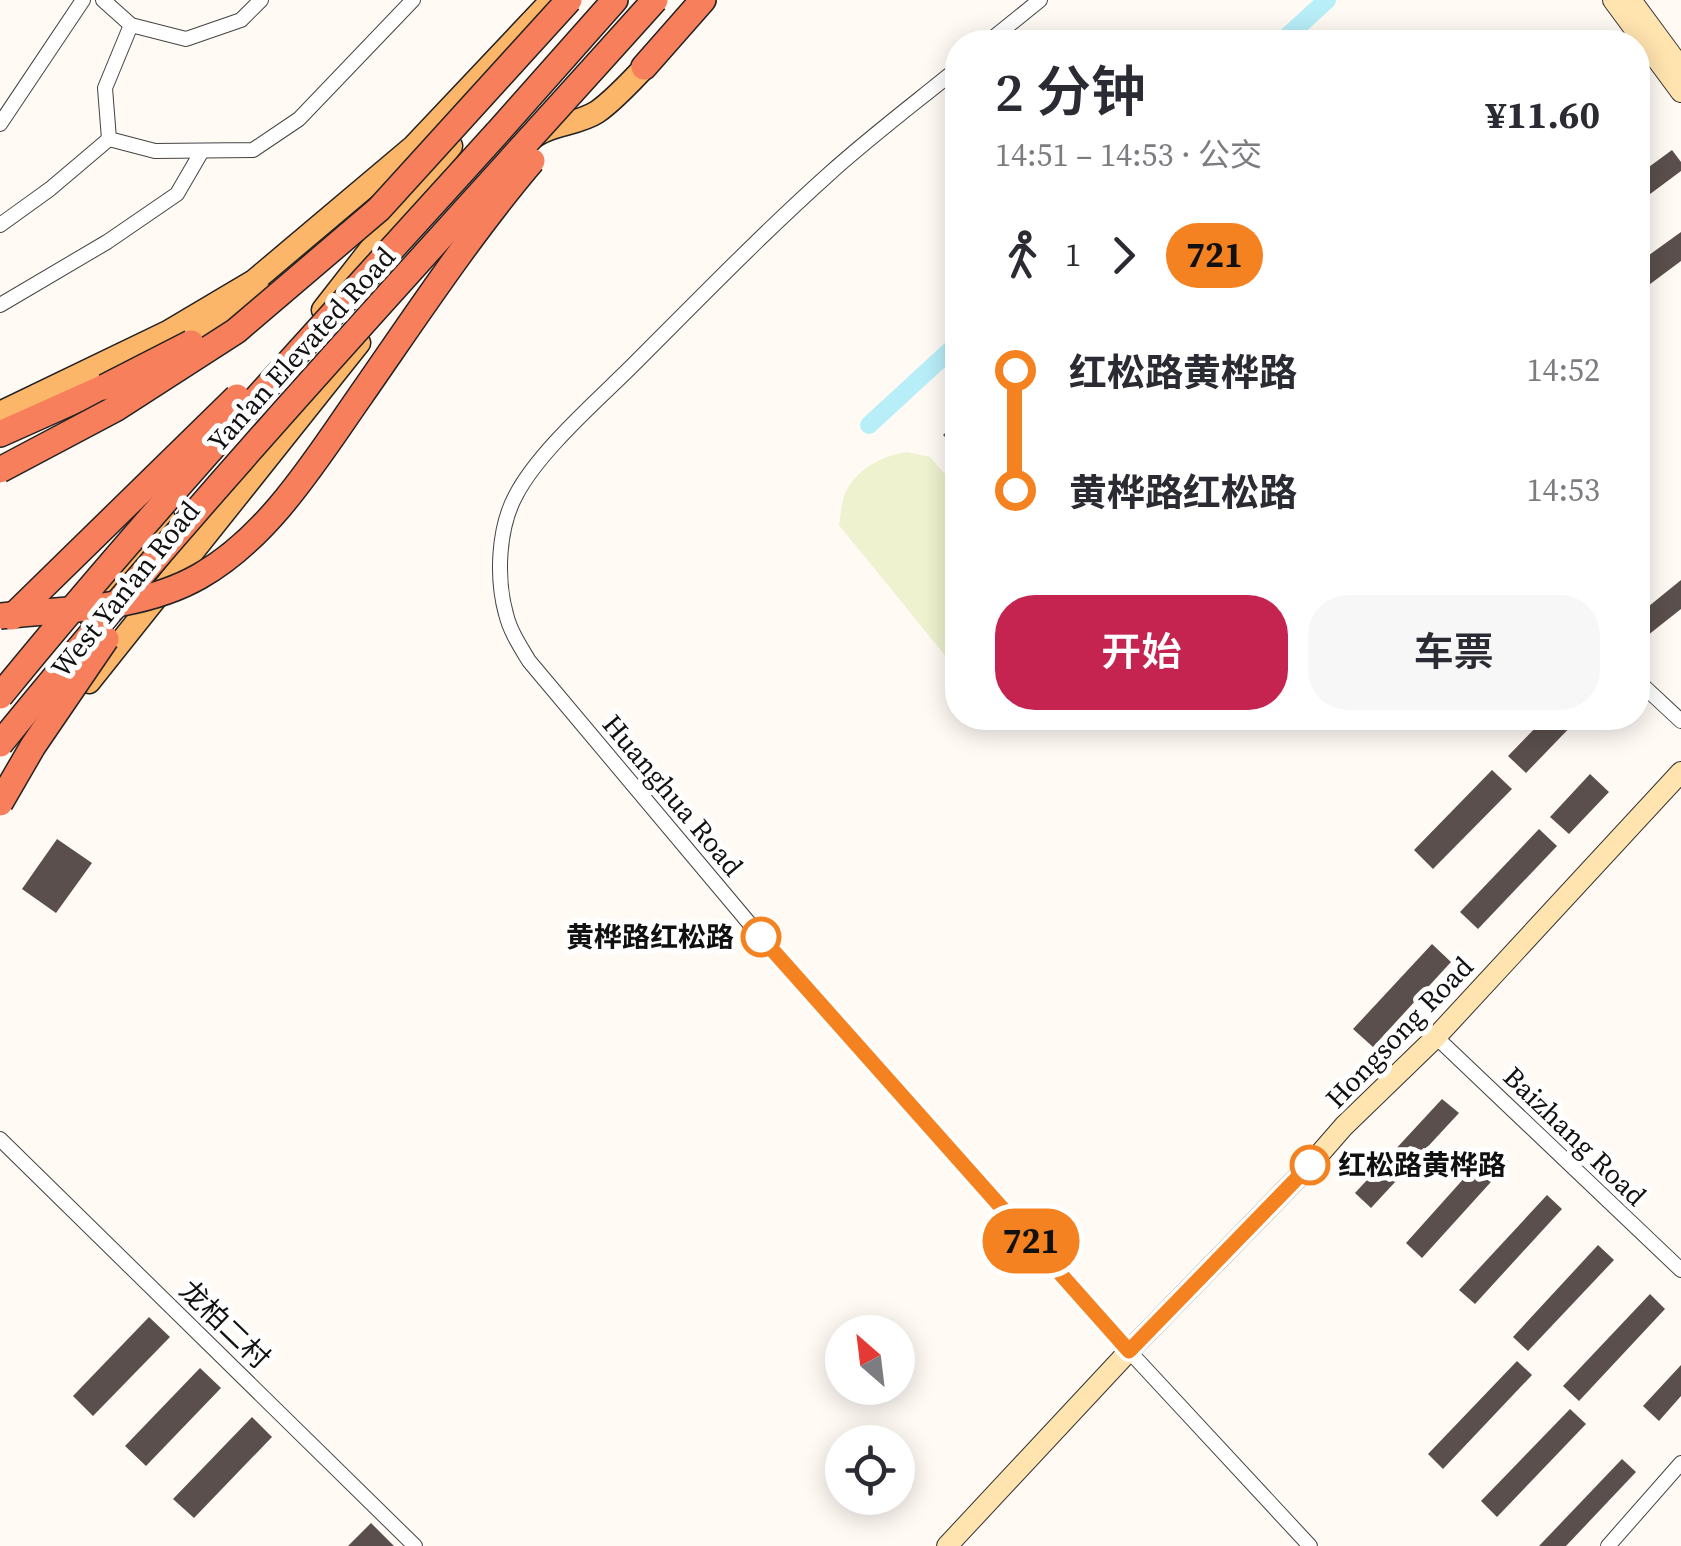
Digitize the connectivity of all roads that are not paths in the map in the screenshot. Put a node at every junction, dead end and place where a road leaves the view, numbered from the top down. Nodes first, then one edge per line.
1 (83, 0) edge
2 (103, 0) edge
3 (261, 0) edge
4 (413, 0) edge
5 (552, 0) edge
6 (568, 0) edge
7 (585, 0) edge
8 (614, 0) edge
9 (654, 0) edge
10 (665, 0) edge
11 (703, 0) edge
12 (713, 0) edge
13 (1040, 0) edge
14 (1614, 0) edge
15 (1631, 0) edge
16 (131, 25) junction
17 (1006, 30) edge
18 (1636, 30) edge
19 (1650, 49) edge
20 (644, 67) junction
21 (1681, 68) edge
22 (945, 79) edge
23 (1681, 92) edge
24 (0, 124) edge
25 (497, 133) junction
26 (457, 138) junction
27 (109, 139) junction
28 (413, 147) junction
29 (202, 152) junction
30 (381, 201) junction
31 (0, 225) edge
32 (374, 243) junction
33 (309, 268) junction
34 (0, 305) edge
35 (0, 414) edge
36 (218, 416) junction
37 (0, 434) edge
38 (0, 445) edge
39 (250, 452) junction
40 (0, 470) edge
41 (0, 614) edge
42 (0, 628) edge
43 (1650, 692) edge
44 (0, 696) edge
45 (1681, 721) edge
46 (0, 735) edge
47 (0, 744) edge
48 (1681, 772) edge
49 (0, 794) edge
50 (0, 803) edge
51 (1436, 1036) junction
52 (0, 1139) edge
53 (1681, 1270) edge
54 (1129, 1351) junction
55 (1681, 1463) edge
56 (415, 1546) edge
57 (948, 1546) edge
58 (1310, 1546) edge
59 (1608, 1546) edge

1 - 24 street
2 - 16 street
3 - 16 street
4 - 29 street
5 - 28 main road
6 - 33 highway, bridge
7 - 26 main road, West Yan'an Road
8 - 25 highway, Yan'an Elevated Road
9 - 39 highway, Yan'an Elevated Road, bridge
10 - 41 highway, bridge
11 - 20 highway
12 - 20 main road, West Yan'an Road
13 - 17 street
14 - 18 street
15 - 21 street
16 - 27 street
19 - 23 street
20 - 49 main road, West Yan'an Road
22 - 54 street, Huanghua Road
25 - 36 highway, bridge
25 - 44 highway, Yan'an Elevated Road, bridge
26 - 28 main road
26 - 30 main road
26 - 32 main road, West Yan'an Road
27 - 29 street
27 - 31 street
28 - 35 main road
29 - 34 street
30 - 32 main road
30 - 38 main road
32 - 46 main road, West Yan'an Road
33 - 37 highway, bridge
33 - 40 highway, bridge
36 - 41 highway, bridge
36 - 42 highway, bridge
39 - 47 highway, Yan'an Elevated Road, bridge
39 - 50 highway, bridge
43 - 45 street
48 - 51 street, Hongsong Road
51 - 53 street, Baizhang Road
51 - 54 street, Hongsong Road
52 - 56 street, 龙柏二村
54 - 57 street, Hongsong Road
54 - 58 street, Huanghua Road
55 - 59 street

